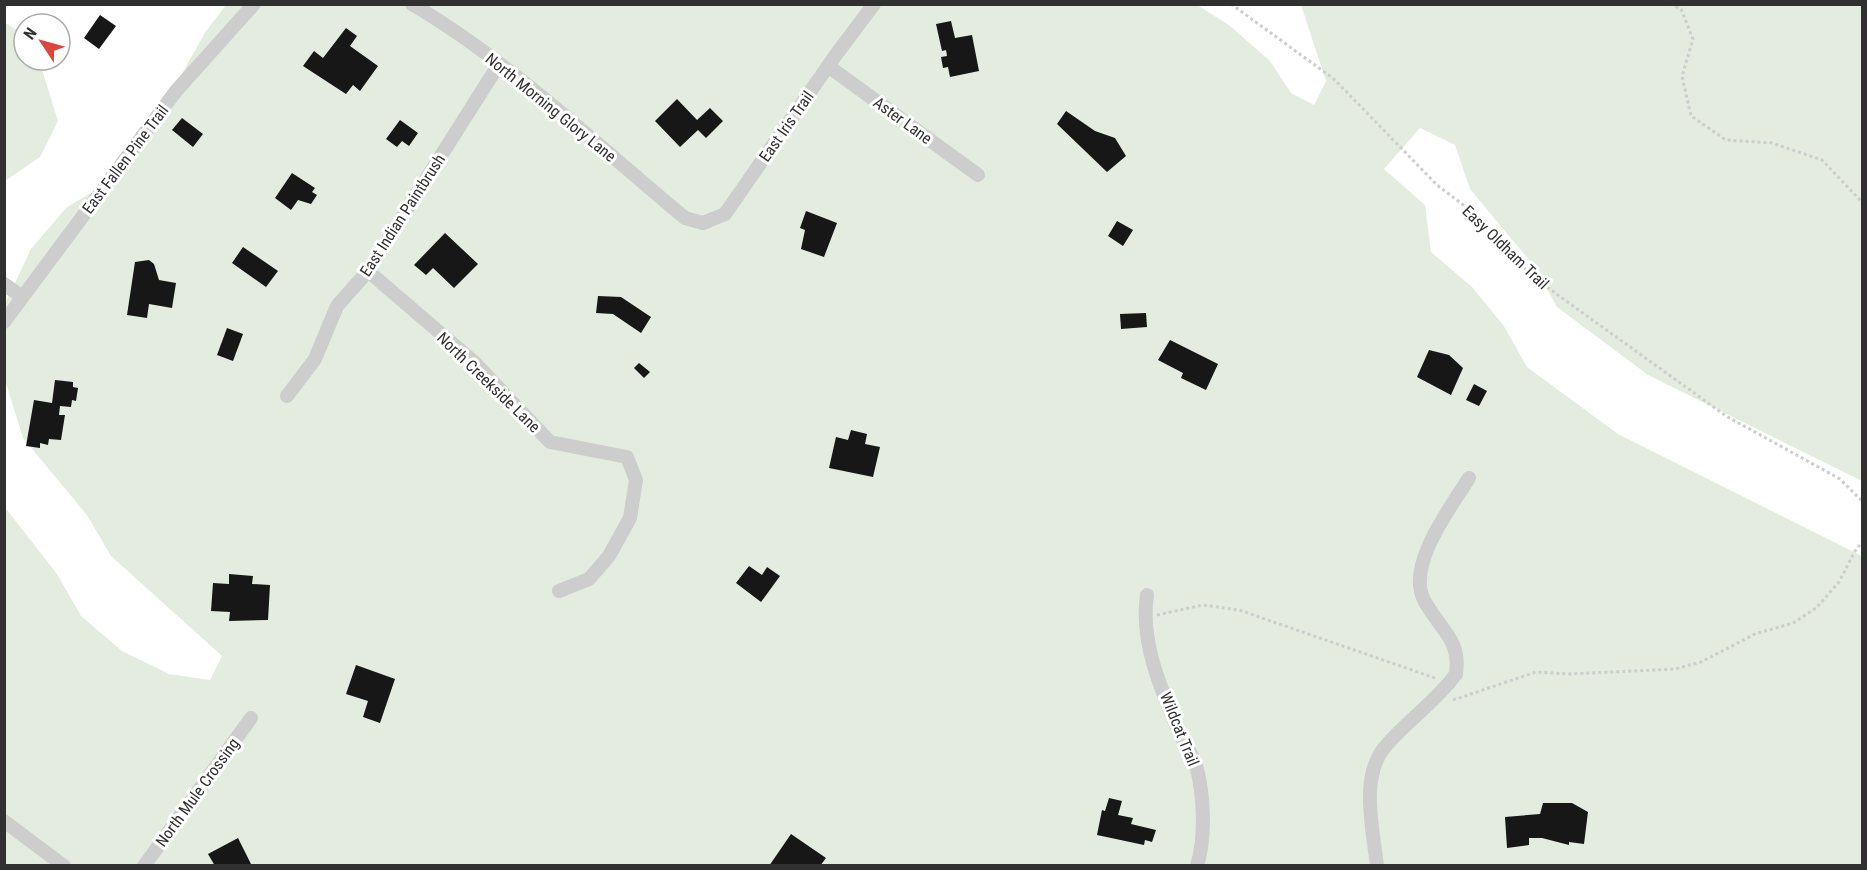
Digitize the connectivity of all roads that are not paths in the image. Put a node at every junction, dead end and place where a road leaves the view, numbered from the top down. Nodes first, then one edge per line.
1 (254, 4) edge
2 (412, 4) edge
3 (874, 4) edge
4 (499, 64) junction
5 (828, 66) junction
6 (978, 175) dead end
7 (685, 218) joint
8 (368, 272) junction
9 (4, 284) edge
10 (22, 297) junction
11 (4, 322) edge
12 (287, 396) dead end
13 (1469, 478) dead end
14 (559, 591) dead end
15 (1147, 595) dead end
16 (250, 718) dead end
17 (4, 821) edge
18 (64, 866) edge
19 (144, 866) edge
20 (1197, 866) edge
21 (1377, 866) edge

1 - 10 street, East Fallen Pine Trail
2 - 4 street, North Morning Glory Lane
3 - 5 street, East Iris Trail
4 - 7 street, North Morning Glory Lane
4 - 8 street, East Indian Paintbrush
5 - 6 street, Aster Lane
5 - 7 street, East Iris Trail
8 - 12 street, East Indian Paintbrush
8 - 14 street, North Creekside Lane
9 - 10 street
10 - 11 street, East Fallen Pine Trail
13 - 21 street
15 - 20 street, Wildcat Trail
16 - 19 street, North Mule Crossing
17 - 18 street

